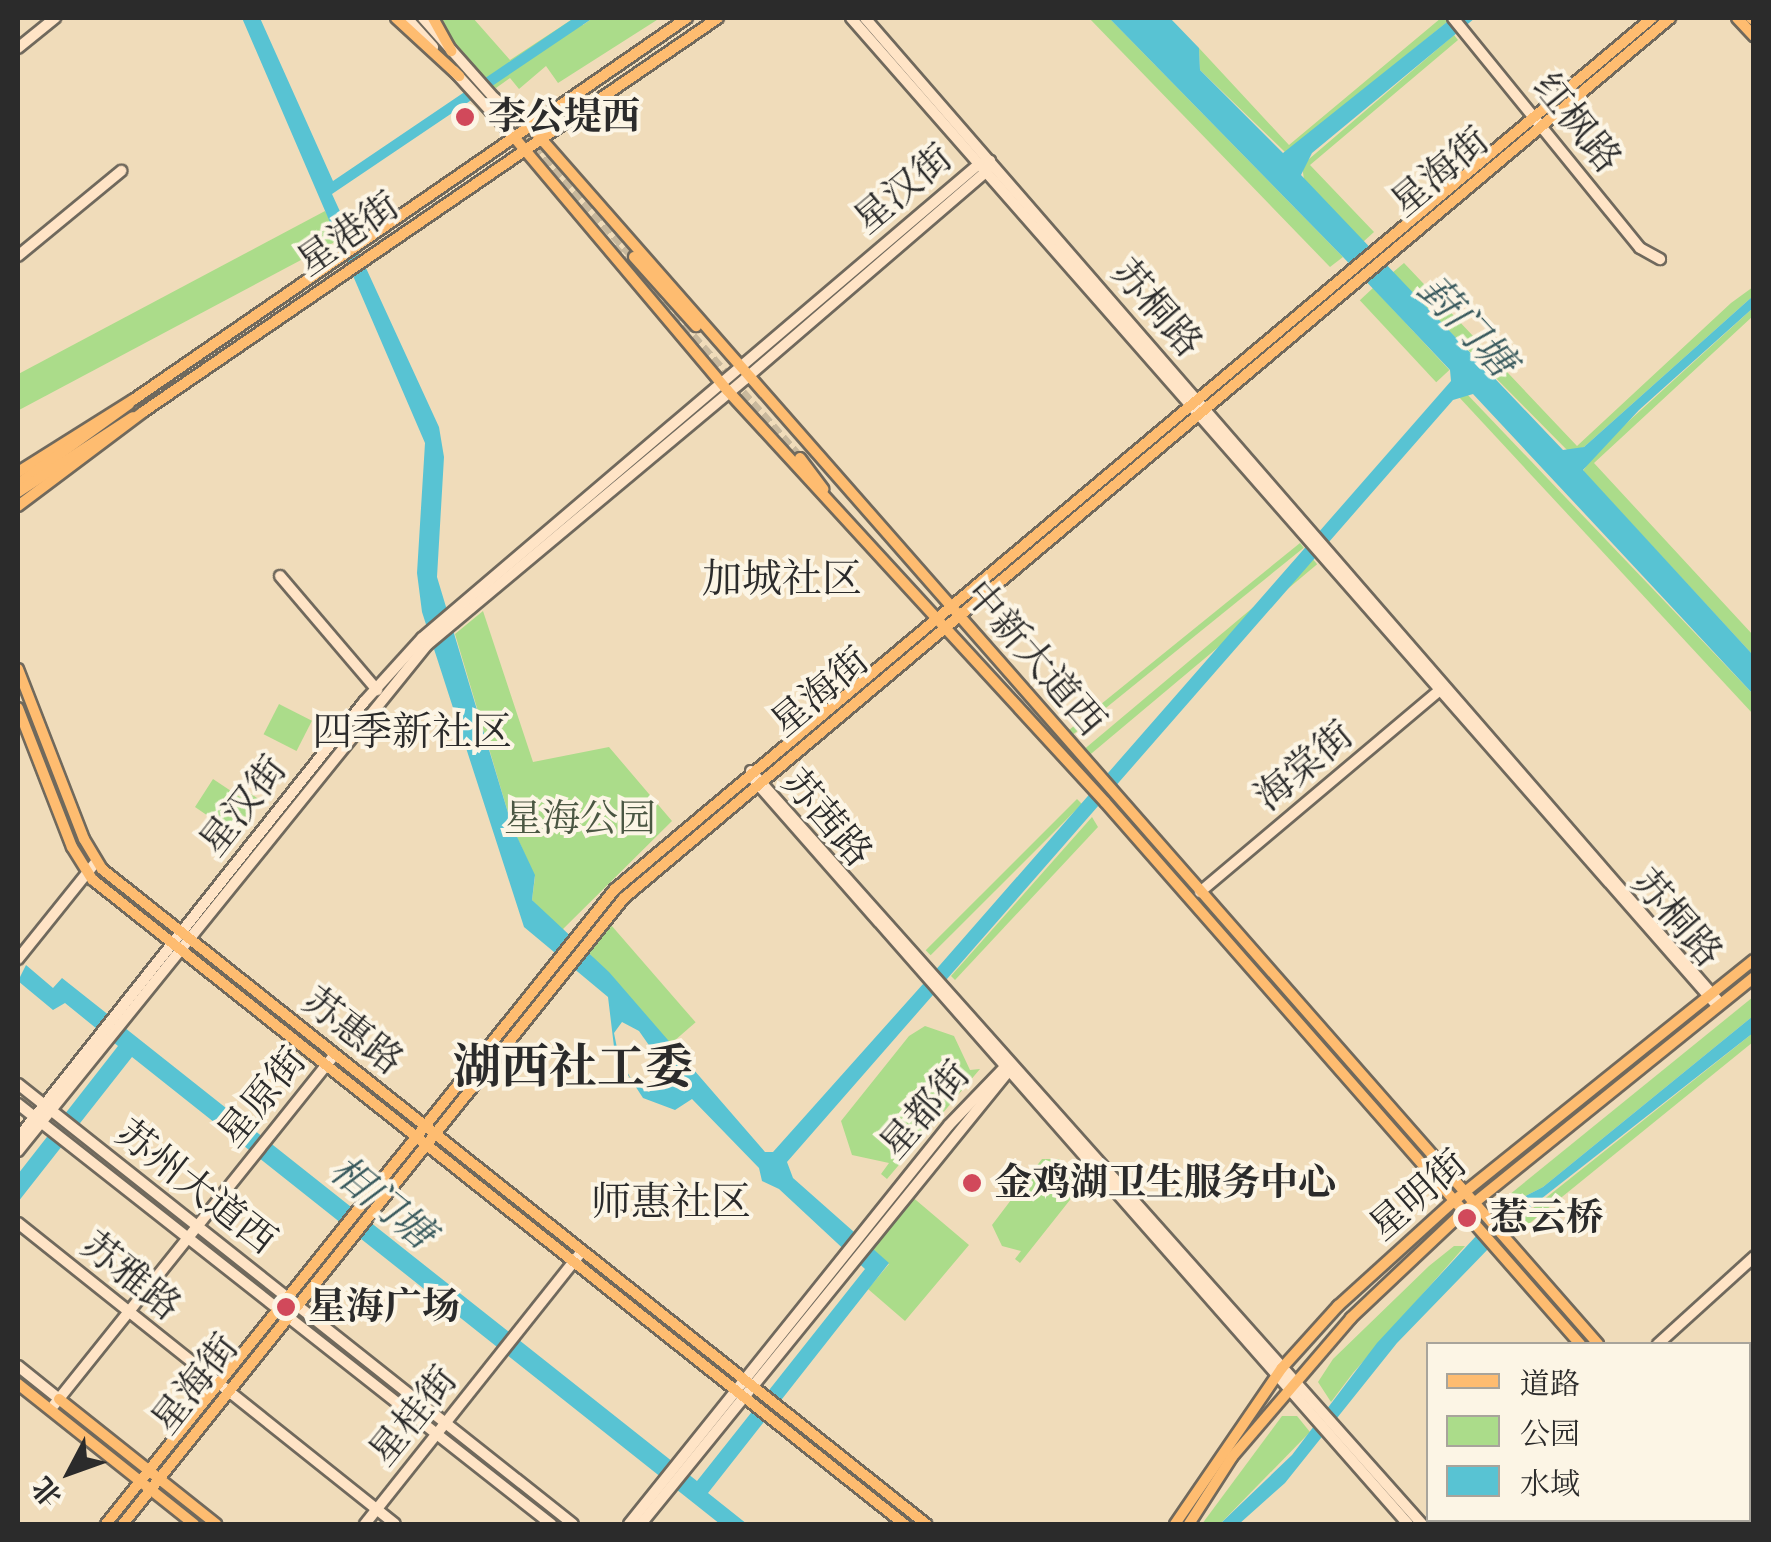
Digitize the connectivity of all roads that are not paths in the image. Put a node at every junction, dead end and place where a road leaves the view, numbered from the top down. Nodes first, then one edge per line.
1 (54, 18) edge
2 (396, 18) edge
3 (407, 18) edge
4 (423, 18) edge
5 (433, 18) edge
6 (688, 18) edge
7 (718, 18) edge
8 (851, 18) edge
9 (865, 18) edge
10 (1453, 18) edge
11 (1652, 18) edge
12 (1670, 18) edge
13 (1736, 18) edge
14 (1754, 36) edge
15 (18, 48) edge
16 (451, 51) junction
17 (467, 79) junction
18 (917, 85) junction
19 (489, 102) junction
20 (1532, 116) junction
21 (530, 126) junction
22 (1541, 126) junction
23 (514, 137) junction
24 (541, 139) junction
25 (524, 150) junction
26 (985, 166) junction
27 (121, 171) dead end
28 (18, 256) edge
29 (634, 257) tunnel mouth
30 (1660, 259) dead end
31 (741, 374) junction
32 (726, 386) junction
33 (133, 400) junction
34 (1193, 403) junction
35 (142, 412) junction
36 (1201, 412) junction
37 (800, 458) tunnel mouth
38 (18, 472) edge
39 (18, 484) edge
40 (18, 492) edge
41 (18, 506) edge
42 (871, 551) junction
43 (280, 576) dead end
44 (950, 606) junction
45 (958, 616) junction
46 (932, 618) junction
47 (945, 626) junction
48 (18, 669) edge
49 (1443, 688) junction
50 (378, 691) junction
51 (18, 713) edge
52 (751, 771) junction
53 (1093, 779) junction
54 (760, 782) junction
55 (1110, 798) junction
56 (96, 862) junction
57 (86, 872) junction
58 (1200, 892) junction
59 (184, 935) junction
60 (582, 935) junction
61 (175, 946) junction
62 (18, 959) edge
63 (1754, 960) edge
64 (1754, 977) edge
65 (1710, 995) junction
66 (1719, 1005) junction
67 (119, 1017) junction
68 (334, 1055) junction
69 (325, 1066) junction
70 (1009, 1067) junction
71 (18, 1084) edge
72 (18, 1104) edge
73 (50, 1110) junction
74 (40, 1123) junction
75 (422, 1124) junction
76 (435, 1134) junction
77 (412, 1136) junction
78 (18, 1138) edge
79 (426, 1146) junction
80 (18, 1152) edge
81 (1458, 1197) junction
82 (1468, 1208) junction
83 (18, 1224) edge
84 (1481, 1225) junction
85 (197, 1226) junction
86 (187, 1239) junction
87 (582, 1252) junction
88 (1754, 1257) edge
89 (574, 1262) junction
90 (286, 1296) junction
91 (296, 1304) junction
92 (276, 1309) junction
93 (128, 1312) junction
94 (286, 1317) junction
95 (1578, 1342) edge
96 (1596, 1342) edge
97 (1660, 1342) edge
98 (18, 1366) edge
99 (1280, 1373) junction
100 (217, 1383) junction
101 (18, 1384) edge
102 (747, 1384) junction
103 (1290, 1384) junction
104 (228, 1392) junction
105 (739, 1394) junction
106 (59, 1399) junction
107 (50, 1410) junction
108 (445, 1424) junction
109 (436, 1434) junction
110 (1336, 1435) junction
111 (149, 1470) junction
112 (159, 1478) junction
113 (140, 1482) junction
114 (667, 1486) junction
115 (150, 1490) junction
116 (376, 1510) junction
117 (913, 1514) junction
118 (106, 1524) edge
119 (122, 1524) edge
120 (194, 1524) edge
121 (216, 1524) edge
122 (365, 1524) edge
123 (395, 1524) edge
124 (552, 1524) edge
125 (573, 1524) edge
126 (629, 1524) edge
127 (642, 1524) edge
128 (904, 1524) edge
129 (926, 1524) edge
130 (1175, 1524) edge
131 (1189, 1524) edge
132 (1408, 1524) edge
133 (1422, 1524) edge

1 - 15 main road
2 - 17 main road
3 - 17 main road, 中新大道西
4 - 16 main road, 中新大道西
5 - 16 main road
6 - 21 main road, 星港街
7 - 24 main road, 星港街
8 - 18 main road, 苏桐路
9 - 18 main road, 苏桐路
10 - 20 main road, 红枫路
11 - 20 main road, 星海街
12 - 22 main road, 星海街
13 - 14 main road
16 - 17 main road, 中新大道西
17 - 19 main road, 中新大道西
18 - 26 main road, 苏桐路
19 - 21 main road, 中新大道西
19 - 23 main road, 中新大道西
20 - 22 main road, 红枫路
20 - 34 main road, 星海街
21 - 23 main road, 星港街
21 - 24 main road, 中新大道西
22 - 30 main road, 红枫路
22 - 36 main road, 星海街
23 - 25 main road, 中新大道西
23 - 33 main road, 星港街
24 - 25 main road, 星港街
24 - 31 main road, 中新大道西
25 - 32 main road, 中新大道西
25 - 35 main road, 星港街
26 - 31 main road, 星汉街
26 - 34 main road, 苏桐路
27 - 28 main road
29 - 31 main road
31 - 32 main road, 星汉街
31 - 44 main road, 中新大道西
32 - 42 main road, 中新大道西
32 - 50 main road, 星汉街
33 - 38 main road, 星港街
33 - 39 main road
34 - 36 main road, 苏桐路
34 - 44 main road, 星海街
35 - 40 main road
35 - 41 main road, 星港街
36 - 45 main road, 星海街
36 - 49 main road, 苏桐路
37 - 42 main road
42 - 46 main road, 中新大道西
43 - 50 main road
44 - 45 main road, 中新大道西
44 - 46 main road, 星海街
45 - 47 main road, 星海街
45 - 53 main road, 中新大道西
46 - 47 main road, 中新大道西
46 - 52 main road, 星海街
47 - 53 main road, 中新大道西
47 - 54 main road, 星海街
48 - 56 main road, 苏惠路
49 - 58 main road, 海棠街
49 - 65 main road, 苏桐路
50 - 59 main road, 星汉街
51 - 57 main road, 苏惠路
52 - 54 main road, 苏茜路
52 - 60 main road, 星海街
53 - 55 main road, 中新大道西
54 - 60 main road, 星海街
54 - 70 main road, 苏茜路
55 - 58 main road, 中新大道西
55 - 81 main road, 中新大道西
56 - 57 main road
56 - 59 main road, 苏惠路
57 - 61 main road, 苏惠路
57 - 62 main road
58 - 81 main road, 中新大道西
59 - 61 main road, 星汉街
59 - 68 main road, 苏惠路
60 - 75 main road, 星海街
60 - 76 main road, 星海街
61 - 67 main road, 星汉街
61 - 67 main road, 星汉街
61 - 69 main road, 苏惠路
63 - 65 main road, 星明街
64 - 66 main road, 星明街
65 - 66 main road, 苏桐路
65 - 81 main road, 星明街
66 - 82 main road, 星明街
67 - 73 main road, 星汉街
68 - 69 main road, 星原街
68 - 75 main road, 苏惠路
69 - 77 main road, 苏惠路
69 - 85 main road, 星原街
70 - 99 main road, 苏茜路
70 - 102 main road, 星都街
71 - 73 main road, 苏州大道西
72 - 74 main road, 苏州大道西
73 - 74 main road, 星汉街
73 - 85 main road, 苏州大道西
74 - 78 main road, 星汉街
74 - 80 main road, 星汉街
74 - 86 main road, 苏州大道西
75 - 76 main road, 苏惠路
75 - 77 main road, 星海街
76 - 79 main road, 星海街
76 - 87 main road, 苏惠路
77 - 79 main road, 苏惠路
77 - 90 main road, 星海街
79 - 89 main road, 苏惠路
79 - 91 main road, 星海街
81 - 82 main road, 中新大道西
81 - 99 main road, 星明街
82 - 84 main road, 中新大道西
82 - 103 main road, 星明街
83 - 93 main road, 苏雅路
84 - 95 main road, 中新大道西
84 - 96 main road, 中新大道西
85 - 86 main road, 星原街
85 - 90 main road, 苏州大道西
86 - 92 main road, 苏州大道西
86 - 93 main road, 星原街
87 - 89 main road, 星桂街
87 - 102 main road, 苏惠路
88 - 97 main road
89 - 105 main road, 苏惠路
89 - 108 main road, 星桂街
90 - 91 main road, 苏州大道西
90 - 92 main road, 星海街
91 - 94 main road, 星海街
91 - 108 main road, 苏州大道西
92 - 94 main road, 苏州大道西
92 - 100 main road, 星海街
93 - 100 main road, 苏雅路
93 - 106 main road, 星原街
94 - 104 main road, 星海街
94 - 109 main road, 苏州大道西
98 - 106 main road
99 - 103 main road, 苏茜路
99 - 130 main road, 星明街
100 - 104 main road, 苏雅路
100 - 111 main road, 星海街
101 - 107 main road
102 - 105 main road, 星都街
102 - 117 main road, 苏惠路
103 - 110 main road, 苏茜路
103 - 131 main road, 星明街
104 - 112 main road, 星海街
104 - 116 main road, 苏雅路
105 - 114 main road, 星都街
105 - 128 main road, 苏惠路
106 - 107 main road, 星原街
106 - 111 main road
107 - 113 main road
108 - 109 main road, 星桂街
108 - 125 main road, 苏州大道西
109 - 116 main road, 星桂街
109 - 124 main road, 苏州大道西
110 - 132 main road, 苏茜路
110 - 133 main road, 苏茜路
111 - 112 main road
111 - 113 main road, 星海街
112 - 115 main road, 星海街
112 - 121 main road
113 - 115 main road
113 - 118 main road, 星海街
114 - 126 main road, 星都街
114 - 127 main road, 星都街
115 - 119 main road, 星海街
115 - 120 main road
116 - 122 main road, 星桂街
116 - 123 main road, 苏雅路
117 - 128 main road
117 - 129 main road, 苏惠路

